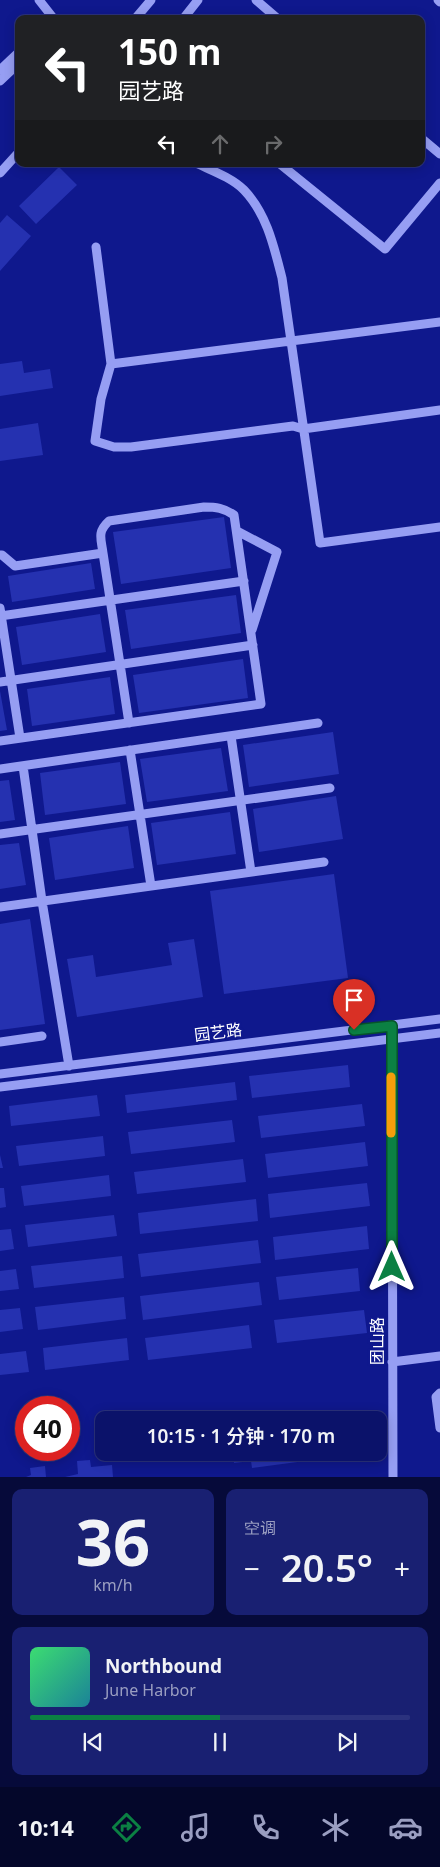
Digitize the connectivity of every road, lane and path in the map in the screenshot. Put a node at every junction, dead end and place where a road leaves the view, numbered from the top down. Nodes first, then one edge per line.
1 (39, 0) edge
2 (151, 0) edge
3 (198, 0) edge
4 (256, 0) edge
5 (51, 15) edge
6 (138, 15) edge
7 (186, 15) edge
8 (273, 15) edge
9 (15, 56) edge
10 (15, 67) edge
11 (0, 70) edge
12 (0, 81) edge
13 (425, 141) edge
14 (440, 154) edge
15 (15, 156) edge
16 (205, 167) edge
17 (284, 167) edge
18 (0, 173) edge
19 (440, 183) edge
20 (96, 247) dead end
21 (440, 322) edge
22 (290, 340) junction
23 (111, 364) junction
24 (440, 410) edge
25 (303, 429) junction
26 (440, 527) edge
27 (237, 531) junction
28 (103, 552) junction
29 (0, 555) edge
30 (244, 581) junction
31 (111, 600) junction
32 (0, 613) edge
33 (251, 632) junction
34 (253, 645) junction
35 (120, 664) junction
36 (12, 680) junction
37 (0, 682) edge
38 (128, 723) junction
39 (318, 723) dead end
40 (231, 736) junction
41 (20, 738) junction
42 (0, 741) edge
43 (130, 750) junction
44 (23, 766) junction
45 (0, 769) edge
46 (330, 788) dead end
47 (241, 800) junction
48 (140, 815) junction
49 (32, 830) junction
50 (0, 834) edge
51 (324, 862) dead end
52 (251, 872) junction
53 (151, 886) junction
54 (42, 901) junction
55 (0, 907) edge
56 (440, 1020) edge
57 (392, 1026) junction
58 (440, 1033) edge
59 (42, 1036) dead end
60 (391, 1039) junction
61 (0, 1042) edge
62 (69, 1066) junction
63 (0, 1074) edge
64 (0, 1087) edge
65 (440, 1356) edge
66 (392, 1362) junction
67 (440, 1393) edge
68 (440, 1428) edge
69 (392, 1477) edge

1 - 5 street
2 - 6 street
3 - 7 street
4 - 8 street
9 - 11 street
10 - 12 street
13 - 14 street
15 - 18 street
16 - 22 street
17 - 19 street
20 - 23 street
21 - 22 street
22 - 23 street
22 - 25 street
23 - 25 street
24 - 25 street
25 - 26 street
27 - 28 street
27 - 30 street
27 - 33 street
28 - 29 street
28 - 31 street
30 - 31 street
30 - 33 street
31 - 32 street
31 - 35 street
32 - 36 street
33 - 34 street
34 - 35 street
34 - 38 street
35 - 36 street
35 - 38 street
36 - 37 street
36 - 41 street
38 - 41 street
39 - 40 street
40 - 43 street
40 - 47 street
41 - 42 street
43 - 44 street
43 - 48 street
44 - 45 street
44 - 49 street
46 - 47 street
47 - 48 street
47 - 52 street
48 - 49 street
48 - 53 street
49 - 50 street
49 - 54 street
51 - 52 street
52 - 53 street
53 - 54 street
54 - 55 street
54 - 62 street
56 - 57 street, 园艺路
57 - 60 street, 团山路
57 - 62 street, 园艺路
58 - 60 street, 园艺路
59 - 61 street
60 - 64 street, 园艺路
60 - 66 street, 团山路
62 - 63 street, 园艺路
65 - 66 street
66 - 69 street, 团山路
67 - 68 street

